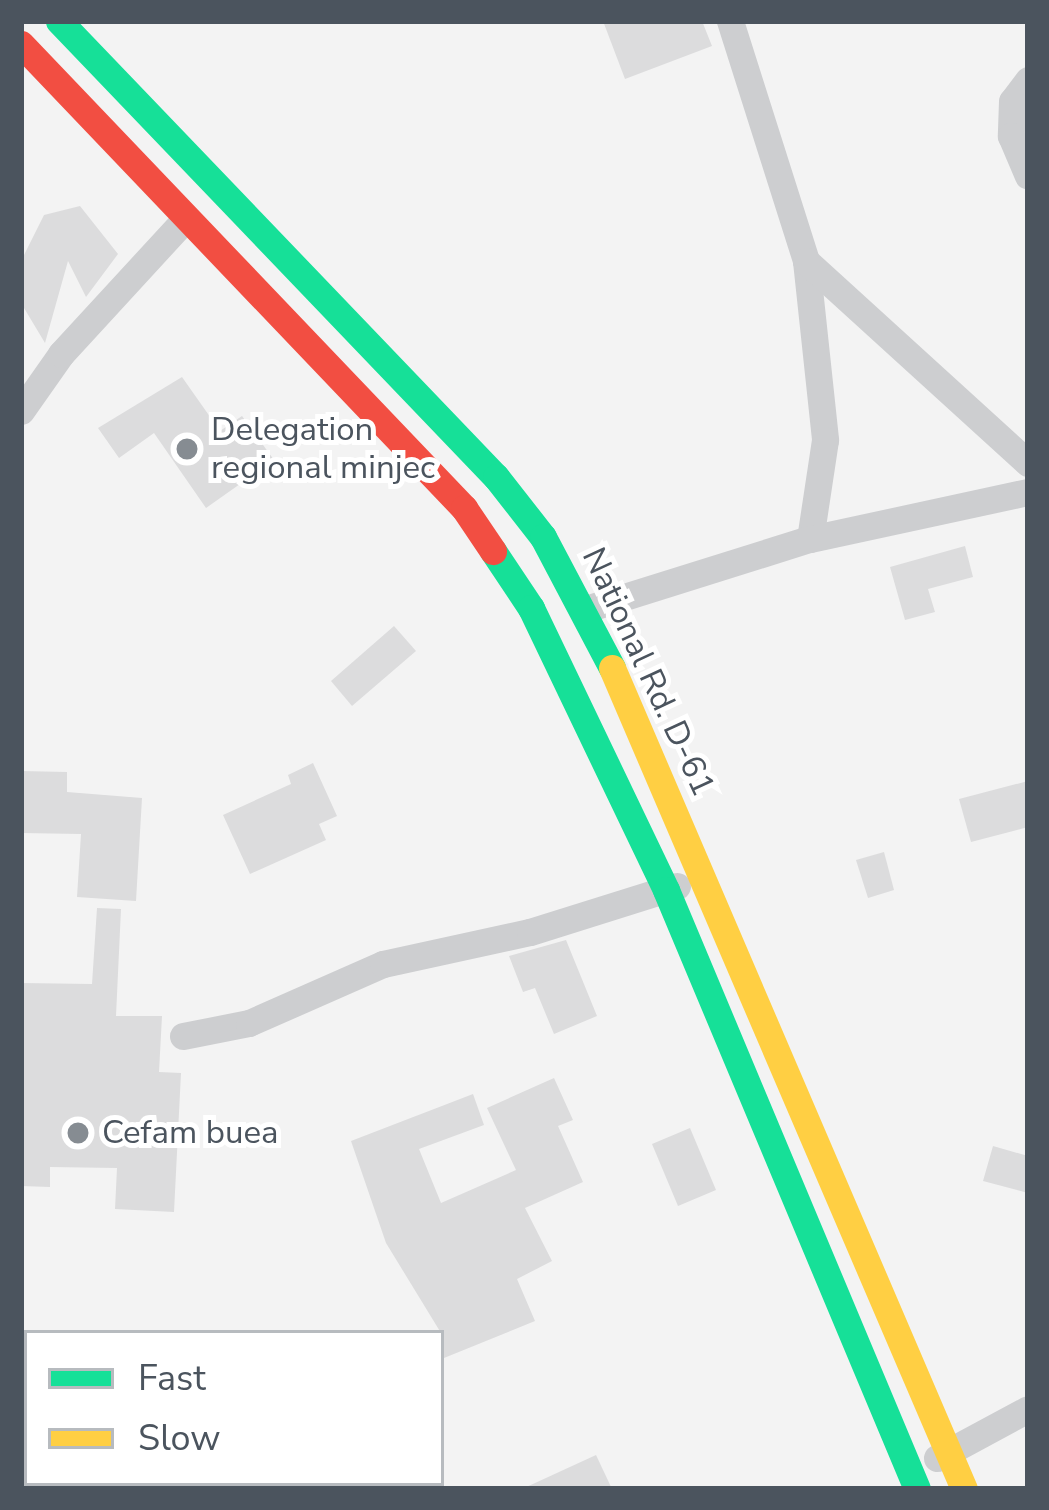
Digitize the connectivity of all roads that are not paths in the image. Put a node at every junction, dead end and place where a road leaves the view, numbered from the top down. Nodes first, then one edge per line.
1 (58, 21) edge
2 (730, 21) edge
3 (21, 44) edge
4 (1028, 80) edge
5 (1028, 176) edge
6 (184, 219) junction
7 (806, 261) junction
8 (21, 411) edge
9 (1028, 463) edge
10 (1028, 492) edge
11 (810, 538) junction
12 (586, 610) junction
13 (704, 877) junction
14 (666, 890) junction
15 (183, 1036) dead end
16 (1028, 1409) edge
17 (947, 1453) junction
18 (913, 1480) edge
19 (964, 1489) edge

1 - 12 highway, National Rd. D-61
2 - 7 street
3 - 6 highway
4 - 5 street
6 - 8 street
6 - 14 highway
7 - 9 street
7 - 11 street
10 - 11 street
11 - 12 street
12 - 13 highway, National Rd. D-61
13 - 14 street
13 - 17 highway, National Rd. D-61
14 - 15 street
14 - 18 highway
16 - 17 street
17 - 18 street
17 - 19 highway, National Rd. D-61

